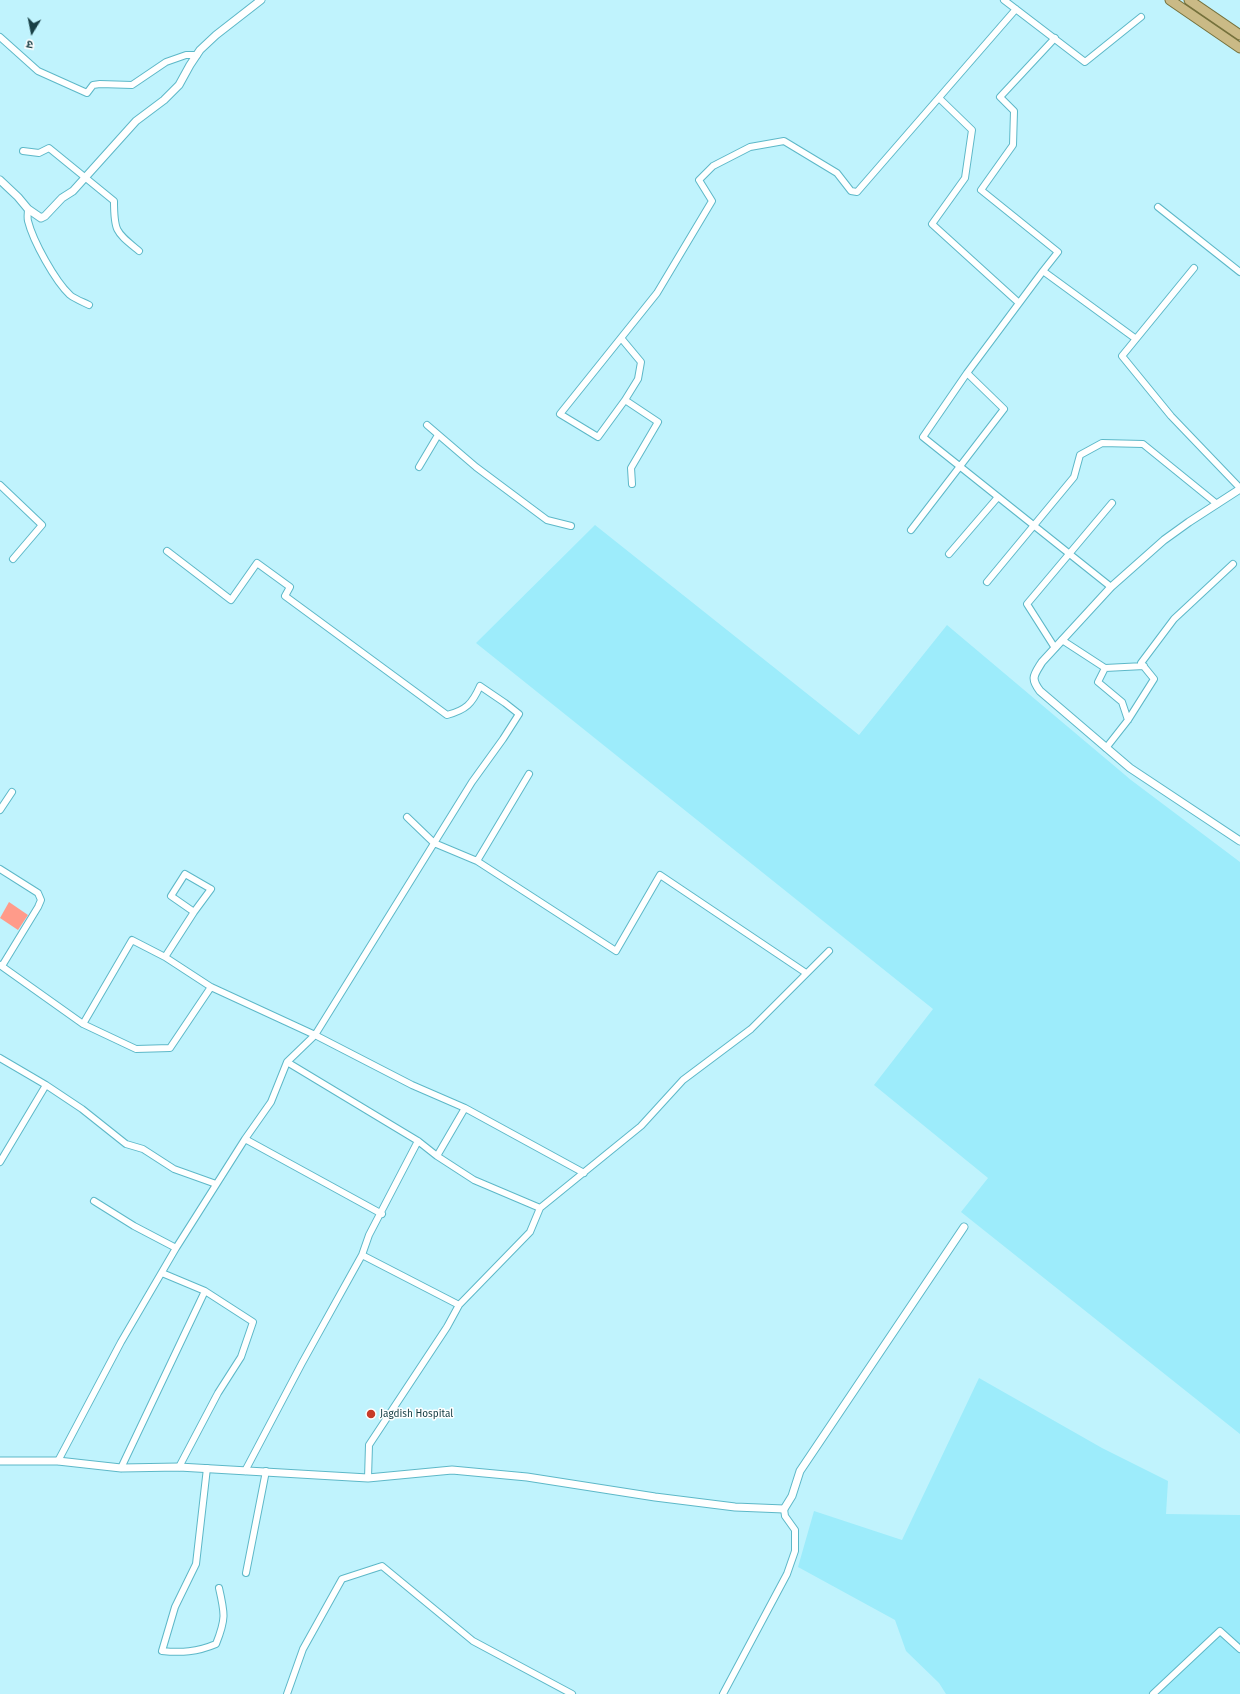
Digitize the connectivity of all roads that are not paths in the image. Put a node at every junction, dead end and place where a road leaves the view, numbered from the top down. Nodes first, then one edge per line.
1 (261, 0) edge
2 (1004, 0) edge
3 (1170, 0) edge
4 (1189, 0) edge
5 (1016, 9) junction
6 (1141, 17) dead end
7 (1240, 35) edge
8 (0, 36) edge
9 (1054, 38) junction
10 (1240, 48) edge
11 (197, 55) junction
12 (939, 98) junction
13 (23, 151) dead end
14 (85, 177) junction
15 (0, 180) edge
16 (1158, 207) dead end
17 (28, 209) junction
18 (139, 251) dead end
19 (1194, 268) dead end
20 (1043, 271) junction
21 (1240, 272) edge
22 (1019, 303) junction
23 (90, 305) dead end
24 (621, 338) junction
25 (1136, 339) junction
26 (966, 373) junction
27 (624, 400) junction
28 (427, 425) dead end
29 (438, 435) junction
30 (959, 466) junction
31 (419, 467) dead end
32 (632, 484) dead end
33 (0, 485) edge
34 (1240, 489) edge
35 (998, 497) junction
36 (1112, 503) dead end
37 (1217, 504) junction
38 (571, 526) dead end
39 (1034, 526) junction
40 (911, 530) dead end
41 (167, 551) dead end
42 (948, 554) dead end
43 (1069, 554) junction
44 (13, 559) dead end
45 (1233, 564) dead end
46 (987, 582) dead end
47 (1111, 587) junction
48 (1062, 640) junction
49 (1055, 648) junction
50 (1144, 666) junction
51 (1105, 668) junction
52 (1128, 720) junction
53 (1106, 748) junction
54 (529, 774) dead end
55 (12, 792) dead end
56 (0, 810) edge
57 (407, 817) dead end
58 (1240, 841) edge
59 (434, 843) junction
60 (477, 861) junction
61 (0, 869) edge
62 (194, 912) junction
63 (829, 951) dead end
64 (165, 957) junction
65 (1, 966) edge
66 (806, 973) junction
67 (211, 987) junction
68 (83, 1024) junction
69 (315, 1035) junction
70 (0, 1058) edge
71 (287, 1062) junction
72 (46, 1085) junction
73 (465, 1108) junction
74 (245, 1139) junction
75 (418, 1141) junction
76 (437, 1156) junction
77 (0, 1162) edge
78 (584, 1173) junction
79 (216, 1184) junction
80 (94, 1201) dead end
81 (540, 1208) junction
82 (382, 1214) junction
83 (964, 1227) dead end
84 (176, 1248) junction
85 (362, 1255) junction
86 (162, 1273) junction
87 (205, 1291) junction
88 (459, 1305) junction
89 (0, 1461) edge
90 (58, 1461) junction
91 (179, 1467) junction
92 (121, 1468) junction
93 (207, 1468) junction
94 (245, 1471) junction
95 (266, 1471) junction
96 (368, 1478) junction
97 (784, 1509) junction
98 (246, 1573) dead end
99 (219, 1588) dead end
100 (1240, 1649) edge
101 (287, 1694) edge
102 (572, 1694) edge
103 (723, 1694) edge
104 (1153, 1694) edge

1 - 11 street
2 - 5 street
3 - 10 main road
4 - 7 main road
5 - 9 street
5 - 12 street
6 - 9 street
8 - 11 street
9 - 20 street
11 - 14 street
12 - 22 street
12 - 24 street
13 - 14 street
14 - 17 street
14 - 18 street
15 - 17 street
16 - 21 street
17 - 23 street
19 - 25 street
20 - 22 street
20 - 25 street
22 - 26 street
24 - 27 street
24 - 27 street
25 - 34 street
26 - 30 street
26 - 30 street
27 - 32 street
28 - 29 street
29 - 31 street
29 - 38 street
30 - 35 street
30 - 40 street
33 - 44 street
34 - 37 street
35 - 39 street
35 - 42 street
36 - 43 street
37 - 39 street
37 - 47 street
39 - 43 street
39 - 46 street
41 - 59 street
43 - 47 street
43 - 49 street
45 - 50 street
47 - 48 street
48 - 49 street
48 - 51 street
49 - 53 street
50 - 51 street
50 - 52 street
51 - 52 street
52 - 53 street
53 - 58 street
54 - 60 street
55 - 56 street
57 - 59 street
59 - 60 street
59 - 69 street
60 - 66 street
61 - 65 street
62 - 62 street
62 - 64 street
63 - 66 street
64 - 67 street
64 - 68 street
65 - 68 street
66 - 78 street
67 - 68 street
67 - 69 street
69 - 71 street
69 - 73 street
70 - 72 street
71 - 74 street
71 - 75 street
72 - 77 street
72 - 79 street
73 - 76 street
73 - 78 street
74 - 79 street
74 - 82 street
75 - 76 street
75 - 82 street
76 - 81 street
78 - 81 street
79 - 84 street
80 - 84 street
81 - 88 street
82 - 85 street
83 - 97 street
84 - 86 street
85 - 88 street
85 - 94 street
86 - 87 street
86 - 90 street
87 - 91 street
87 - 92 street
88 - 96 street
89 - 90 street
90 - 92 street
91 - 92 street
91 - 93 street
93 - 94 street
93 - 99 street
94 - 95 street
95 - 96 street
95 - 98 street
96 - 97 street
97 - 103 street
100 - 104 street
101 - 102 street

